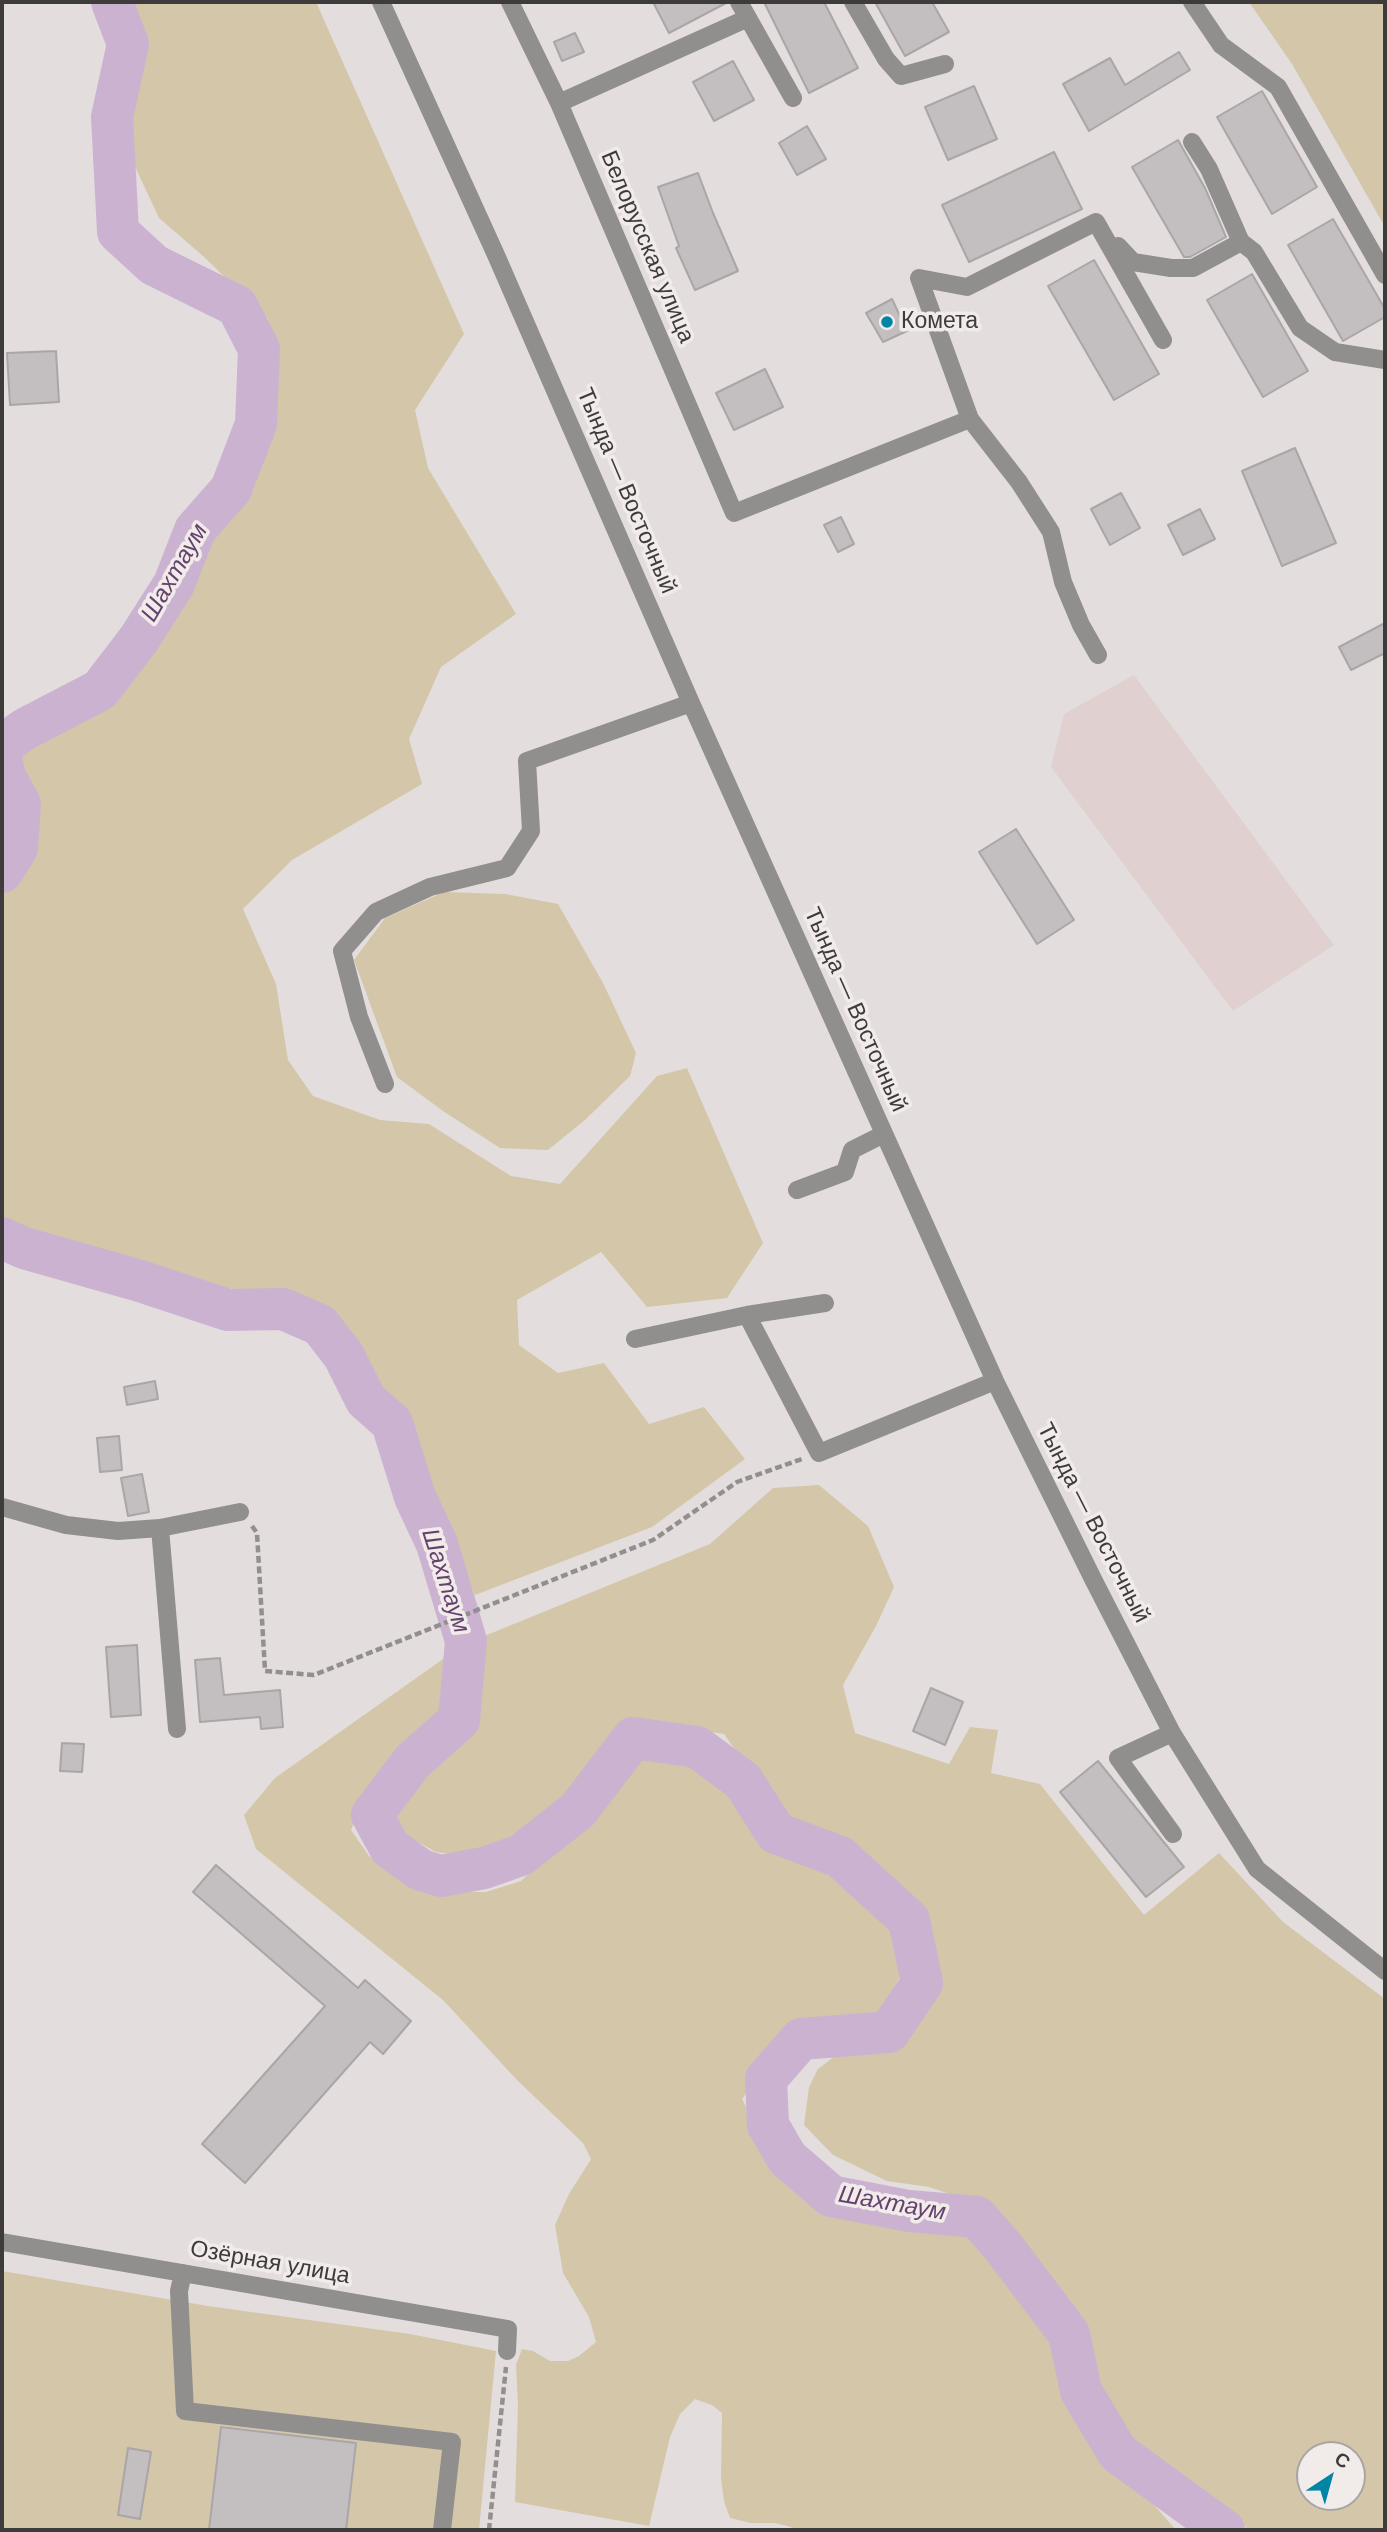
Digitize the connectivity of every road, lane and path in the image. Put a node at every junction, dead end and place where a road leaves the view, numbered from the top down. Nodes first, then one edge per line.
1 (381, 2) edge
2 (510, 2) edge
3 (739, 2) edge
4 (853, 2) edge
5 (1192, 2) edge
6 (748, 18) junction
7 (945, 64) dead end
8 (793, 98) dead end
9 (559, 103) junction
10 (1192, 142) dead end
11 (1096, 222) junction
12 (1241, 242) junction
13 (1385, 275) edge
14 (1163, 340) dead end
15 (1385, 360) edge
16 (970, 419) junction
17 (1098, 655) dead end
18 (691, 703) junction
19 (385, 1084) dead end
20 (884, 1134) junction
21 (797, 1190) dead end
22 (825, 1303) dead end
23 (747, 1315) junction
24 (635, 1339) dead end
25 (995, 1381) junction
26 (819, 1453) junction
27 (2, 1507) edge
28 (240, 1512) joint
29 (160, 1528) junction
30 (177, 1729) dead end
31 (1172, 1732) junction
32 (1173, 1834) dead end
33 (1385, 1970) edge
34 (2, 2242) edge
35 (183, 2273) junction
36 (507, 2351) joint
37 (442, 2530) edge
38 (489, 2530) edge

1 - 18 street, Тында — Восточный
2 - 9 street, Белорусская улица
3 - 6 street
4 - 7 street
5 - 13 street
6 - 8 street
6 - 9 street
9 - 16 street, Белорусская улица
10 - 12 street
11 - 12 street
11 - 14 street
11 - 16 street
12 - 15 street
16 - 17 street
18 - 19 street
18 - 20 street, Тында — Восточный
20 - 21 street
20 - 25 street, Тында — Восточный
22 - 23 street
23 - 24 street
23 - 26 street
25 - 26 street
25 - 31 street, Тында — Восточный
26 - 28 path
27 - 29 street
28 - 29 street
29 - 30 street
31 - 32 street
31 - 33 street, Тында — Восточный
34 - 35 street, Озёрная улица
35 - 36 street, Озёрная улица
35 - 37 street
36 - 38 path

